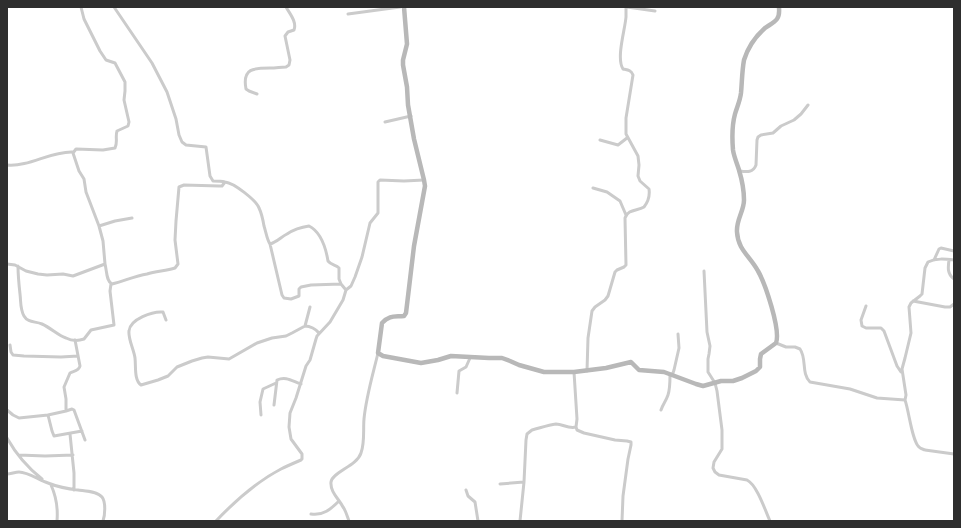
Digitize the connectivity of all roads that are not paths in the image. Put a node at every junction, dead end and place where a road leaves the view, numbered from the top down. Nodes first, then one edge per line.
1 (81, 7) edge
2 (114, 7) edge
3 (286, 7) edge
4 (400, 7) edge
5 (404, 7) edge
6 (626, 7) edge
7 (780, 7) edge
8 (655, 11) dead end
9 (348, 14) dead end
10 (257, 94) dead end
11 (808, 105) dead end
12 (411, 116) junction
13 (385, 122) dead end
14 (628, 138) junction
15 (600, 140) dead end
16 (73, 152) junction
17 (7, 165) edge
18 (739, 171) junction
19 (424, 180) junction
20 (226, 182) junction
21 (593, 188) dead end
22 (626, 215) junction
23 (132, 218) dead end
24 (99, 226) junction
25 (270, 244) junction
26 (954, 251) edge
27 (934, 260) junction
28 (949, 260) junction
29 (954, 260) edge
30 (7, 264) edge
31 (105, 264) junction
32 (18, 266) junction
33 (704, 271) dead end
34 (954, 279) edge
35 (111, 284) junction
36 (340, 284) junction
37 (346, 290) junction
38 (913, 301) junction
39 (954, 304) edge
40 (866, 306) dead end
41 (310, 307) dead end
42 (166, 320) dead end
43 (305, 326) junction
44 (319, 333) junction
45 (678, 334) dead end
46 (75, 340) junction
47 (776, 343) junction
48 (10, 345) dead end
49 (378, 353) junction
50 (78, 356) junction
51 (470, 358) junction
52 (587, 370) junction
53 (574, 372) junction
54 (902, 374) junction
55 (670, 375) junction
56 (276, 383) junction
57 (714, 383) junction
58 (301, 384) junction
59 (457, 393) dead end
60 (905, 400) junction
61 (274, 406) dead end
62 (7, 410) edge
63 (662, 410) dead end
64 (66, 411) junction
65 (48, 415) junction
66 (261, 415) dead end
67 (576, 427) junction
68 (82, 431) junction
69 (70, 434) junction
70 (7, 438) edge
71 (85, 440) dead end
72 (73, 454) junction
73 (954, 454) edge
74 (19, 455) junction
75 (7, 474) edge
76 (524, 482) junction
77 (46, 483) junction
78 (500, 484) dead end
79 (51, 485) junction
80 (74, 490) junction
81 (466, 490) dead end
82 (339, 501) junction
83 (311, 514) dead end
84 (56, 521) edge
85 (103, 521) edge
86 (216, 521) edge
87 (349, 521) edge
88 (478, 521) edge
89 (520, 521) edge
90 (622, 521) edge
91 (770, 521) edge

1 - 16 street
2 - 20 street
3 - 10 street
4 - 9 street
5 - 12 street
6 - 8 street
6 - 14 street
7 - 18 street
11 - 18 street
12 - 13 street
12 - 19 street
14 - 15 street
14 - 22 street
16 - 17 street
16 - 24 street
18 - 47 street
19 - 37 street
19 - 49 street
20 - 25 street
20 - 35 street
21 - 22 street
22 - 52 street
23 - 24 street
24 - 31 street
25 - 36 street
25 - 36 street
26 - 27 street
27 - 28 street
27 - 38 street
28 - 29 street
28 - 34 street
30 - 32 street
31 - 32 street
31 - 35 street
32 - 46 street
33 - 57 street
35 - 46 street
36 - 37 street
37 - 44 street
38 - 39 street
38 - 54 street
40 - 54 street
41 - 43 street
42 - 43 street
43 - 44 street
44 - 58 street
45 - 55 street
46 - 50 street
47 - 57 street
47 - 60 street
48 - 50 street
49 - 51 street
49 - 82 street
50 - 64 street
51 - 53 street
51 - 59 street
52 - 53 street
52 - 55 street
53 - 67 street
54 - 60 street
55 - 57 street
55 - 63 street
56 - 58 street
56 - 61 street
56 - 66 street
57 - 91 street
58 - 86 street
60 - 73 street
62 - 65 street
64 - 65 street
64 - 68 street
65 - 69 street
67 - 76 street
67 - 90 street
68 - 69 street
68 - 71 street
69 - 72 street
70 - 74 street
72 - 74 street
72 - 80 street
74 - 77 street
75 - 77 street
76 - 78 street
76 - 89 street
77 - 79 street
79 - 80 street
79 - 84 street
80 - 85 street
81 - 88 street
82 - 83 street
82 - 87 street

